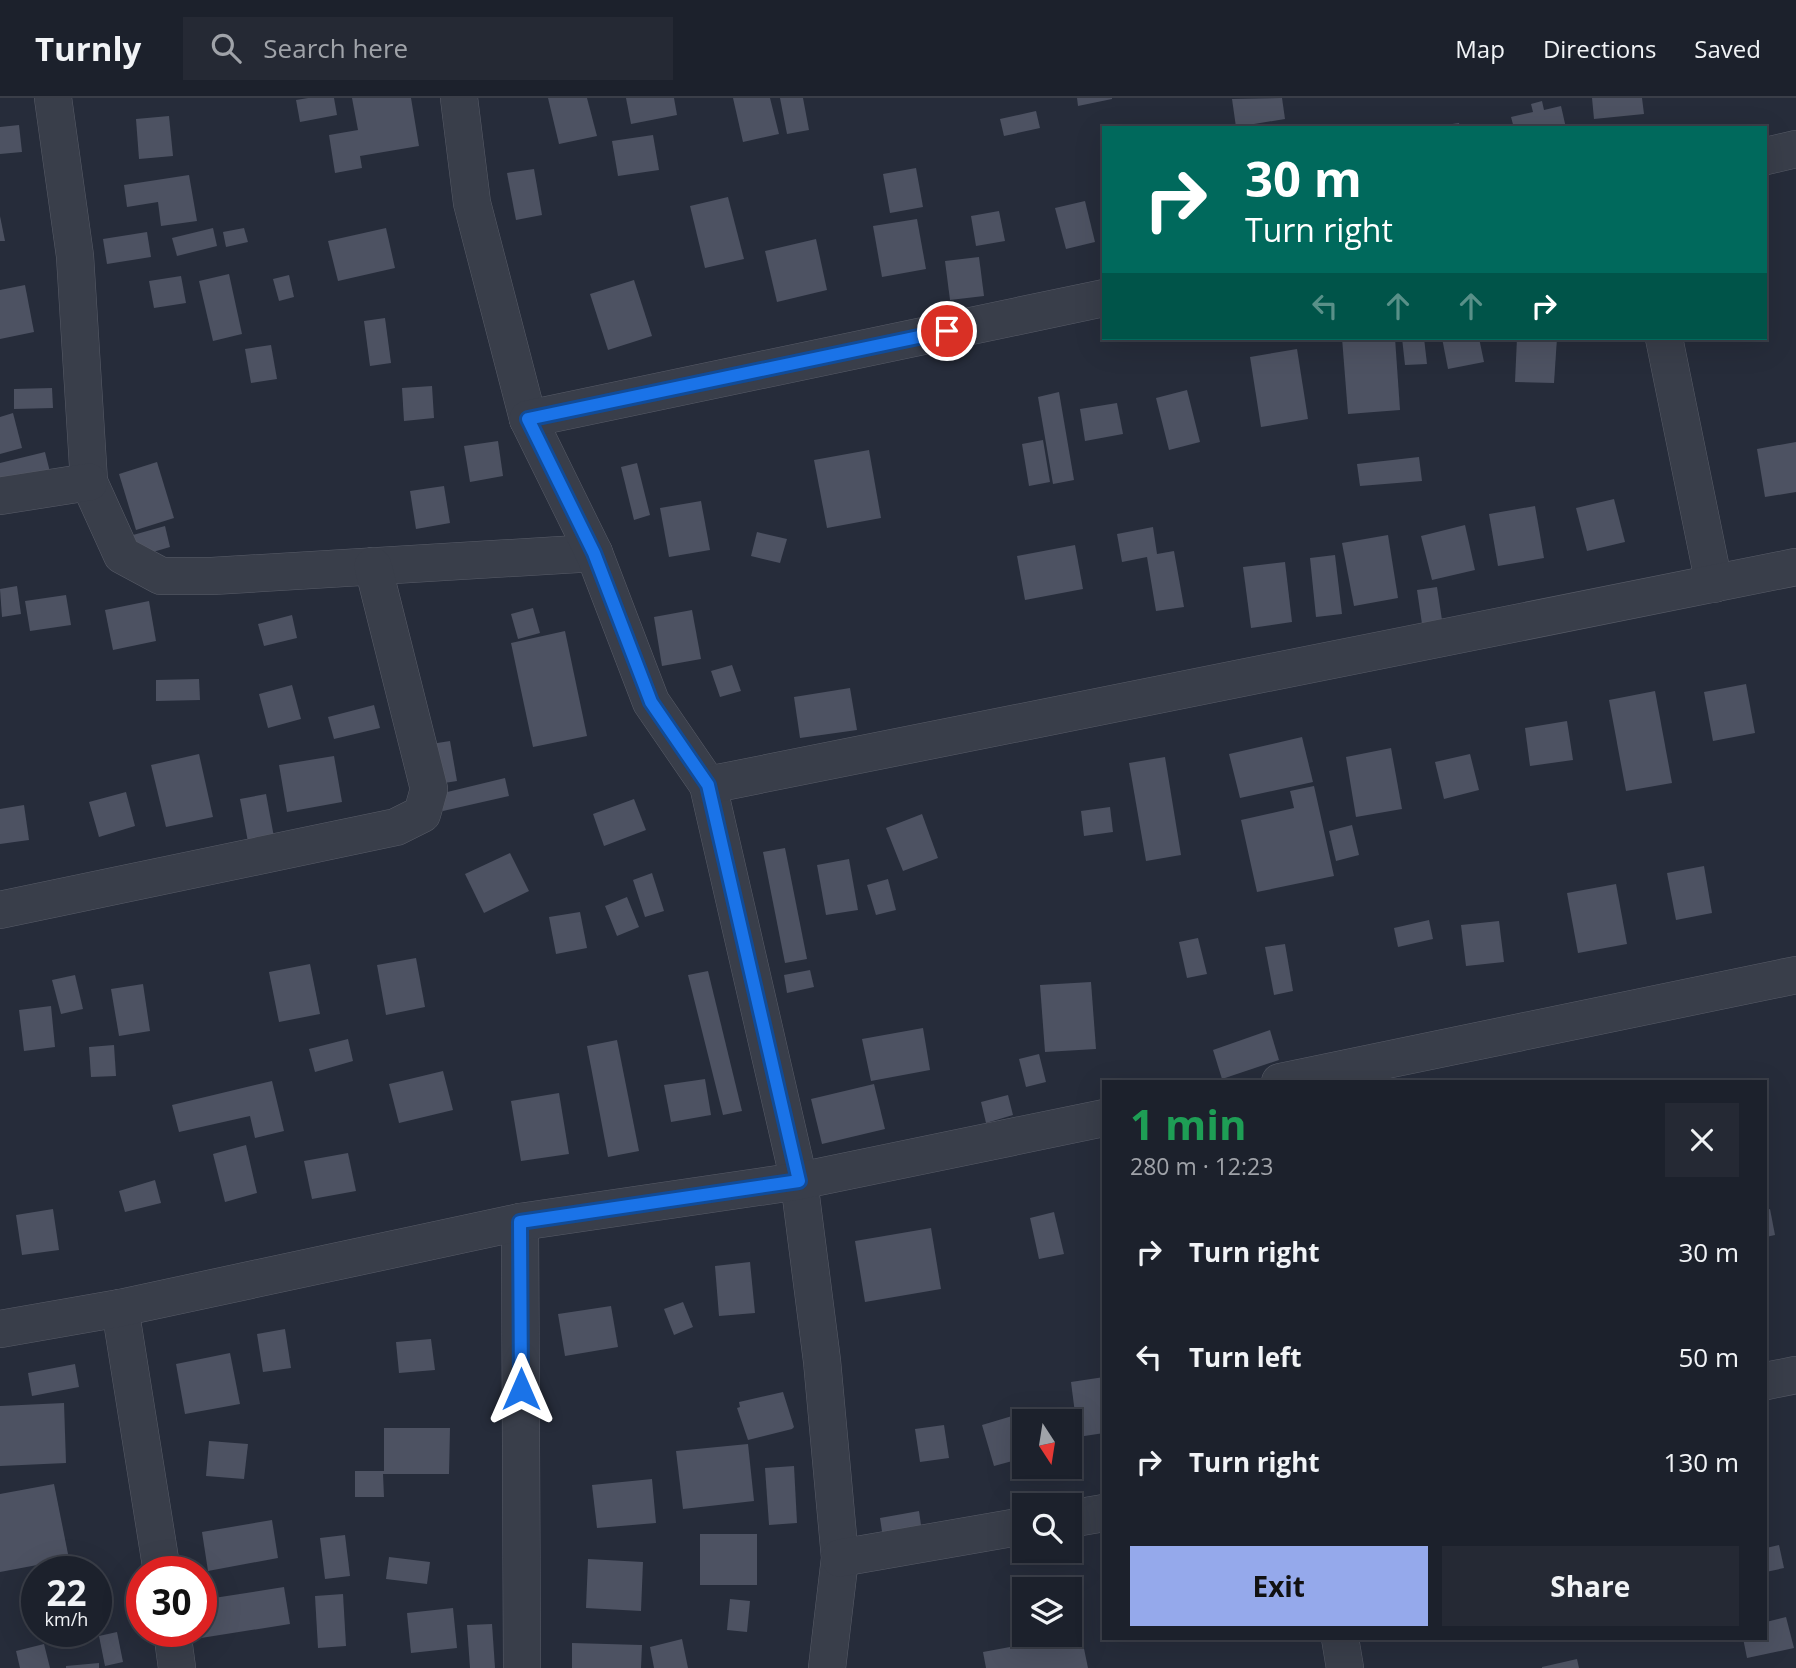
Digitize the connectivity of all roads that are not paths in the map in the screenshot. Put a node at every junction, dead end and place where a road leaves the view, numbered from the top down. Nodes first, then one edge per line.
1 (53, 98) edge
2 (459, 98) edge
3 (1796, 149) edge
4 (1767, 156) edge
5 (1102, 298) edge
6 (1664, 340) edge
7 (528, 419) junction
8 (89, 482) junction
9 (0, 496) edge
10 (594, 553) junction
11 (373, 566) junction
12 (1796, 567) edge
13 (1714, 584) junction
14 (708, 785) junction
15 (0, 910) edge
16 (1796, 975) edge
17 (1290, 1080) edge
18 (1102, 1118) edge
19 (799, 1181) junction
20 (520, 1222) junction
21 (120, 1308) junction
22 (0, 1329) edge
23 (1796, 1375) edge
24 (1767, 1381) edge
25 (1102, 1513) edge
26 (1082, 1517) edge
27 (1012, 1528) edge
28 (159, 1556) edge
29 (840, 1558) junction
30 (1340, 1640) edge
31 (174, 1647) edge
32 (177, 1668) edge
33 (522, 1668) edge
34 (827, 1668) edge
35 (1345, 1668) edge

1 - 8 street
2 - 7 street
3 - 4 street
5 - 7 street
6 - 13 street
7 - 10 street
8 - 9 street
8 - 11 street
10 - 11 street
10 - 14 street
11 - 15 street
12 - 13 street
13 - 14 street
14 - 19 street
16 - 17 street
18 - 19 street
19 - 20 street
19 - 29 street
20 - 21 street
20 - 33 street
21 - 22 street
21 - 28 street
23 - 24 street
25 - 26 street
27 - 29 street
29 - 34 street
30 - 35 street
31 - 32 street

